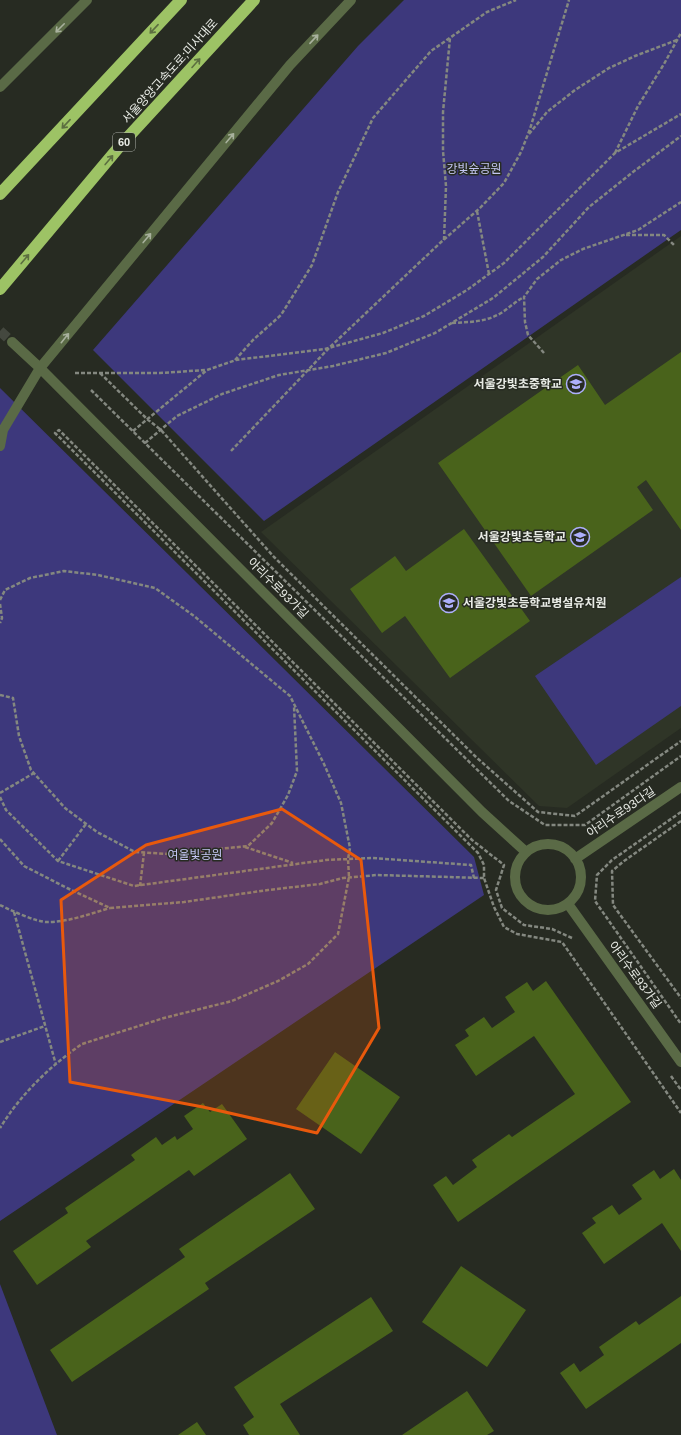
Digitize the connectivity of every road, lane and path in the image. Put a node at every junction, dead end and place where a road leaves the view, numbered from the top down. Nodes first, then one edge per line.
1 (87, 0) edge
2 (181, 0) edge
3 (254, 0) edge
4 (351, 0) edge
5 (516, 0) edge
6 (569, 0) edge
7 (681, 33) edge
8 (450, 38) junction
9 (677, 40) junction
10 (0, 87) edge
11 (681, 114) edge
12 (527, 136) junction
13 (681, 136) edge
14 (615, 153) junction
15 (0, 194) edge
16 (681, 202) edge
17 (477, 211) junction
18 (624, 235) junction
19 (444, 240) junction
20 (674, 245) dead end
21 (489, 274) junction
22 (0, 289) edge
23 (524, 297) junction
24 (452, 323) junction
25 (12, 342) tunnel mouth
26 (329, 348) junction
27 (544, 353) dead end
28 (236, 360) junction
29 (40, 368) junction
30 (207, 370) junction
31 (309, 370) junction
32 (75, 373) dead end
33 (100, 373) junction
34 (91, 390) dead end
35 (147, 419) junction
36 (161, 430) junction
37 (133, 431) junction
38 (145, 443) junction
39 (0, 446) edge
40 (231, 451) dead end
41 (0, 600) edge
42 (0, 604) edge
43 (0, 623) edge
44 (0, 695) edge
45 (294, 704) junction
46 (681, 741) edge
47 (681, 756) edge
48 (34, 773) junction
49 (681, 786) edge
50 (0, 793) edge
51 (0, 797) edge
52 (681, 812) edge
53 (681, 821) edge
54 (86, 824) junction
55 (0, 839) edge
56 (243, 846) junction
57 (526, 852) junction
58 (144, 853) junction
59 (348, 859) junction
60 (575, 859) junction
61 (58, 861) junction
62 (294, 864) junction
63 (349, 878) junction
64 (474, 878) junction
65 (484, 878) junction
66 (140, 886) junction
67 (568, 904) junction
68 (0, 905) edge
69 (110, 908) junction
70 (14, 912) junction
71 (572, 938) dead end
72 (681, 998) edge
73 (681, 1024) edge
74 (45, 1026) junction
75 (0, 1042) edge
76 (681, 1062) edge
77 (56, 1065) junction
78 (667, 1071) dead end
79 (681, 1090) edge
80 (681, 1113) edge
81 (0, 1128) edge

1 -> 10 street
2 -> 15 highway
22 -> 3 highway, 서울양양고속도로;미사대로 / 60
29 -> 4 street
5 - 8 path
6 - 12 path
7 - 9 path
8 - 19 path
8 - 28 path
9 - 12 path
9 - 14 path
11 - 14 path
12 - 17 path
13 - 24 path
14 - 21 path
16 - 18 path
17 - 19 path
17 - 21 path
18 - 20 path
18 - 23 path
19 - 26 path
21 - 26 path
23 - 24 path
23 - 27 path
24 - 31 path
25 - 29 street, 아리수로93가길
26 - 28 path
26 - 31 path
28 - 30 path
29 - 39 street
29 - 57 street, 아리수로93가길
30 - 33 path
30 - 35 path
31 - 36 path
31 - 40 path
32 - 33 path
33 - 35 path
34 - 37 path
35 - 36 path
35 - 37 path
36 - 38 path
36 - 46 path
37 - 38 path
38 - 47 path
41 - 45 path
42 - 43 path
44 - 48 path
45 - 56 path
45 - 59 path
48 - 50 path
48 - 54 path
49 - 60 street, 아리수로93다길
51 - 61 path
52 - 73 path
53 - 72 path
54 - 58 path
54 - 61 path
55 - 69 path
56 - 58 path
56 - 62 path
57 - 60 street
57 - 67 street
58 - 66 path
59 - 62 path
59 - 63 path
59 - 64 path
60 - 67 street
61 - 66 path
62 - 66 path
63 - 64 path
63 - 69 path
63 - 77 path
64 - 65 path
65 - 71 path
65 - 80 path
67 - 76 street, 아리수로93가길
68 - 70 path
69 - 70 path
70 - 74 path
74 - 75 path
74 - 77 path
77 - 81 path
78 - 79 path

